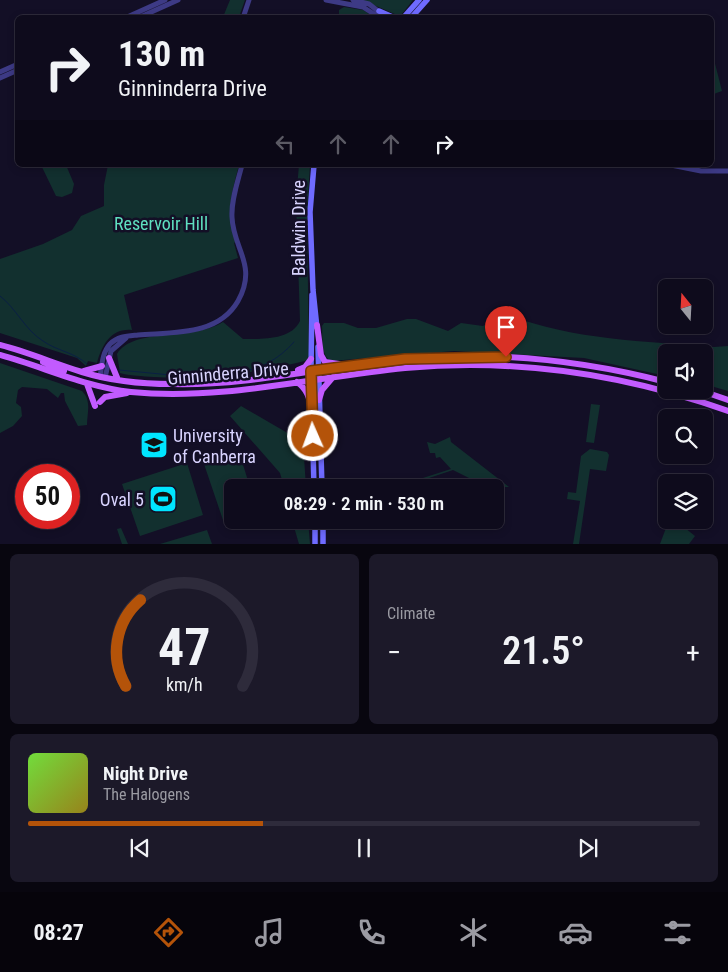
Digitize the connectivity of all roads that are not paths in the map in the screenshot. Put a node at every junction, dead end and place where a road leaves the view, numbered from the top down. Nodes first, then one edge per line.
1 (165, 0) edge
2 (178, 0) edge
3 (249, 0) edge
4 (326, 0) edge
5 (353, 0) edge
6 (419, 0) edge
7 (427, 0) edge
8 (380, 14) edge
9 (132, 15) edge
10 (145, 15) edge
11 (244, 15) edge
12 (409, 15) edge
13 (410, 15) edge
14 (15, 65) edge
15 (15, 71) edge
16 (0, 72) edge
17 (0, 78) edge
18 (242, 167) edge
19 (314, 167) edge
20 (681, 167) edge
21 (728, 171) edge
22 (313, 290) junction
23 (318, 324) junction
24 (126, 337) junction
25 (0, 345) edge
26 (0, 355) edge
27 (38, 358) junction
28 (109, 358) junction
29 (311, 359) junction
30 (405, 359) junction
31 (102, 366) junction
32 (314, 370) junction
33 (80, 372) junction
34 (287, 374) junction
35 (103, 377) junction
36 (334, 377) junction
37 (118, 380) junction
38 (315, 380) junction
39 (658, 380) edge
40 (297, 382) junction
41 (87, 384) junction
42 (103, 387) junction
43 (130, 392) junction
44 (713, 395) edge
45 (319, 400) junction
46 (728, 400) edge
47 (312, 409) junction
48 (728, 411) edge
49 (314, 479) edge
50 (322, 479) edge
51 (315, 529) edge
52 (323, 529) edge
53 (316, 544) edge
54 (323, 544) edge

1 - 9 street
2 - 10 street
3 - 11 street
4 - 8 street
5 - 8 street
6 - 12 main road
7 - 13 main road
14 - 16 street
15 - 17 street
18 - 24 street
19 - 22 main road, Baldwin Drive
20 - 21 street
22 - 23 main road, Baldwin Drive
22 - 29 main road, Baldwin Drive
23 - 30 main road
23 - 32 main road, Baldwin Drive
24 - 28 street
24 - 31 street
25 - 27 main road, Ginninderra Drive
26 - 41 main road, Ginninderra Drive
27 - 33 main road, Ginninderra Drive
27 - 42 main road
28 - 35 street
28 - 37 main road
29 - 32 main road, Baldwin Drive
29 - 34 main road
30 - 32 main road, Ginninderra Drive
30 - 39 main road, Ginninderra Drive
31 - 33 main road
31 - 35 street
32 - 34 main road, Ginninderra Drive
32 - 38 main road
33 - 35 main road, Ginninderra Drive
34 - 37 main road, Ginninderra Drive
35 - 37 main road, Ginninderra Drive
36 - 38 main road, Ginninderra Drive
36 - 45 main road
36 - 48 main road, Ginninderra Drive
38 - 40 main road, Ginninderra Drive
38 - 45 main road
38 - 47 main road
40 - 43 main road, Ginninderra Drive
40 - 47 main road
41 - 42 main road, Ginninderra Drive
41 - 43 main road
42 - 43 main road, Ginninderra Drive
44 - 46 main road
45 - 50 main road
47 - 49 main road
51 - 53 main road
52 - 54 main road

